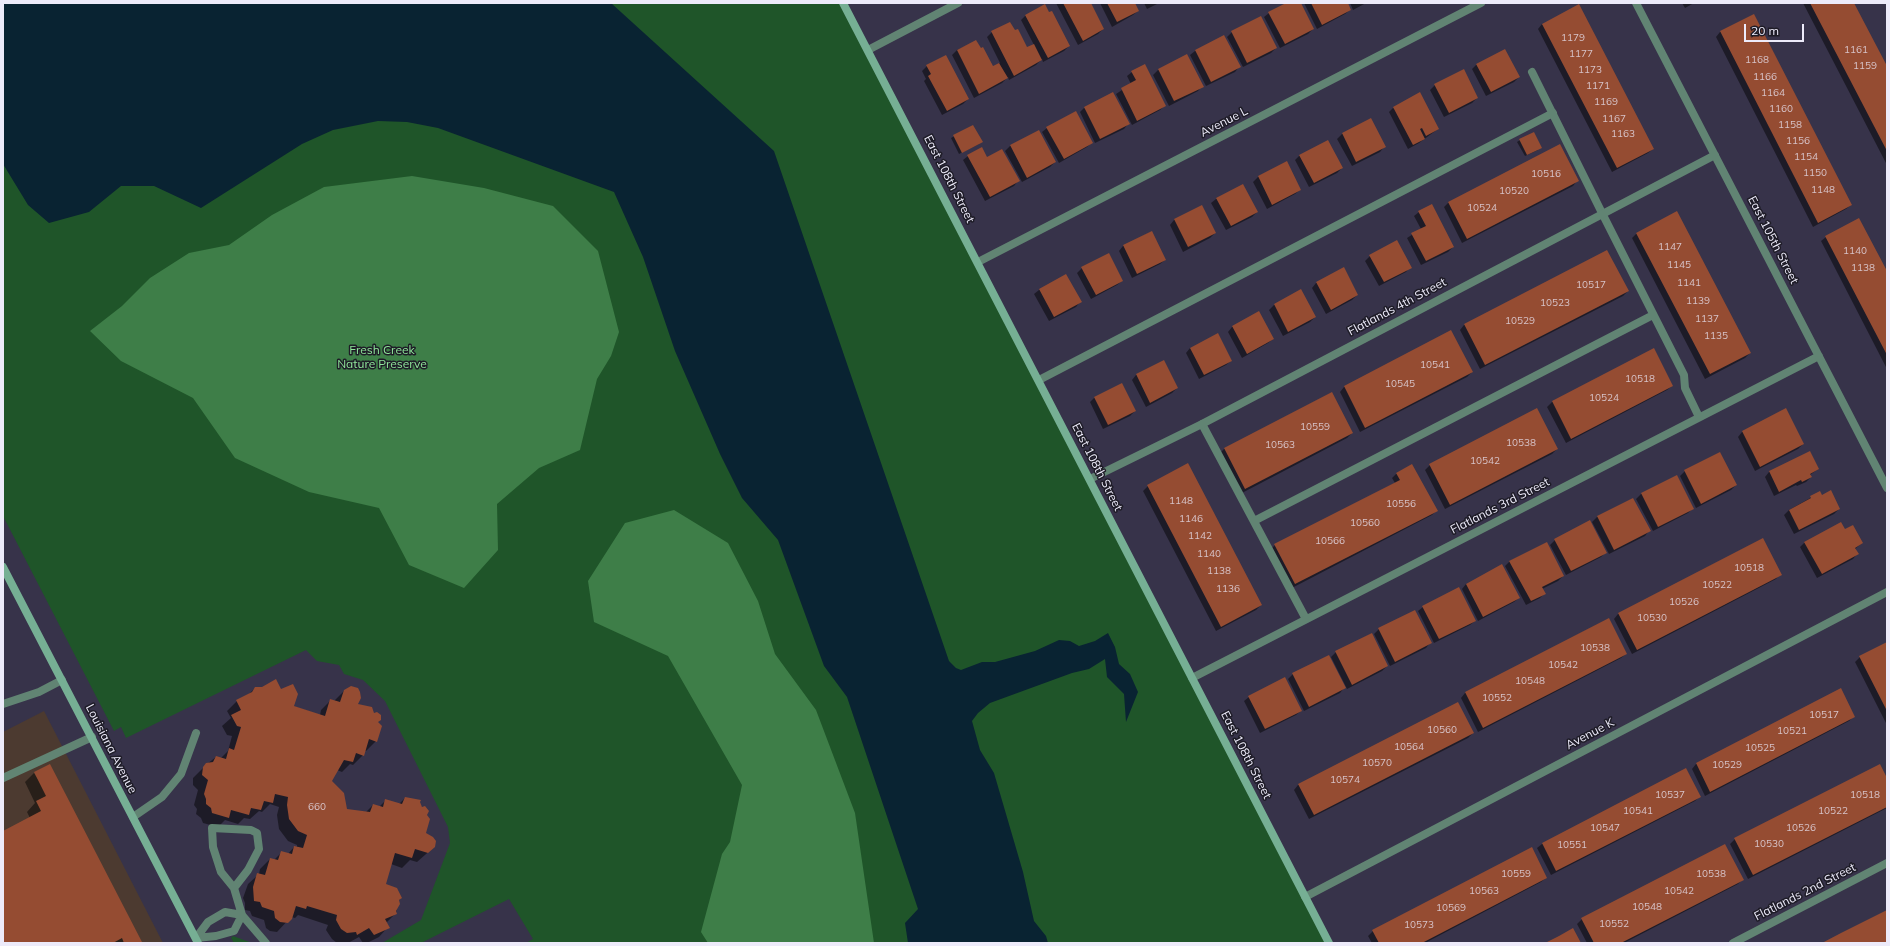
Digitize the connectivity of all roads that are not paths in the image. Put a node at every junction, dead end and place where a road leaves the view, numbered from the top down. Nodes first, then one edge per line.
1 (843, 3) edge
2 (958, 3) edge
3 (1481, 3) edge
4 (1636, 3) edge
5 (868, 50) junction
6 (1532, 72) dead end
7 (1553, 113) junction
8 (1715, 155) junction
9 (1602, 214) junction
10 (978, 262) junction
11 (1653, 314) junction
12 (1819, 356) junction
13 (1039, 380) junction
14 (1699, 417) junction
15 (1202, 424) junction
16 (1090, 479) junction
17 (1887, 488) edge
18 (1254, 521) junction
19 (3, 567) edge
20 (1887, 592) edge
21 (1306, 619) junction
22 (1192, 678) junction
23 (62, 680) junction
24 (5, 701) edge
25 (196, 733) dead end
26 (92, 737) junction
27 (3, 778) edge
28 (133, 816) junction
29 (1887, 863) edge
30 (234, 888) junction
31 (1305, 897) junction
32 (242, 915) junction
33 (197, 941) edge
34 (266, 943) edge
35 (1329, 943) edge
36 (1733, 943) edge

1 - 5 street, East 108th Street
2 - 5 street
3 - 10 street, Avenue L
4 - 8 street, East 105th Street
5 - 10 street, East 108th Street
6 - 7 street
7 - 9 street
7 - 13 street
8 - 9 street, Flatlands 4th Street
8 - 12 street, East 105th Street
9 - 11 street
9 - 15 street, Flatlands 4th Street
10 - 13 street, East 108th Street
11 - 14 street
11 - 18 street
12 - 14 street, Flatlands 3rd Street
12 - 17 street, East 105th Street
13 - 16 street, East 108th Street
14 - 21 street, Flatlands 3rd Street
15 - 16 street, Flatlands 4th Street
15 - 18 street
16 - 22 street, East 108th Street
18 - 21 street
19 - 23 street, Louisiana Avenue
20 - 31 street, Avenue K
21 - 22 street, Flatlands 3rd Street
22 - 31 street, East 108th Street
23 - 24 street
23 - 26 street, Louisiana Avenue
25 - 28 street
26 - 27 street
26 - 28 street, Louisiana Avenue
28 - 33 street, Louisiana Avenue
29 - 36 street, Flatlands 2nd Street
30 - 30 street
30 - 32 street
31 - 35 street, East 108th Street
32 - 33 street
32 - 33 street
32 - 34 street

